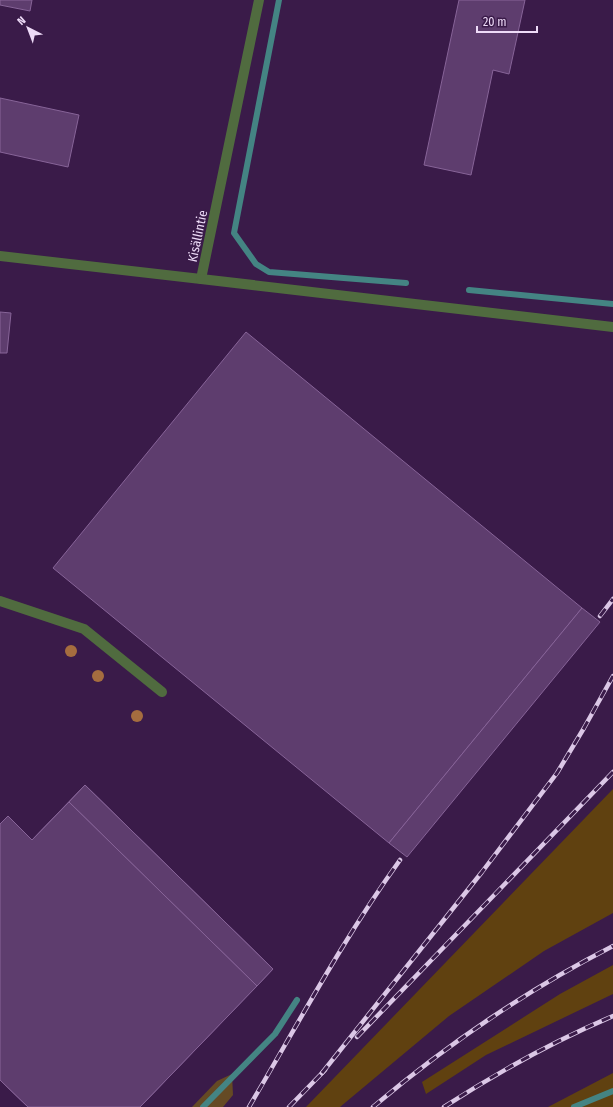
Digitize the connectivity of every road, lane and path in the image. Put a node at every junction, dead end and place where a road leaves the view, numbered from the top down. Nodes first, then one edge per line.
1 (259, 0) edge
2 (0, 256) edge
3 (201, 279) junction
4 (613, 326) edge
5 (0, 601) edge
6 (162, 692) dead end

1 - 3 street, Kisällintie
2 - 3 street, Kisällintie
3 - 4 street
5 - 6 street

